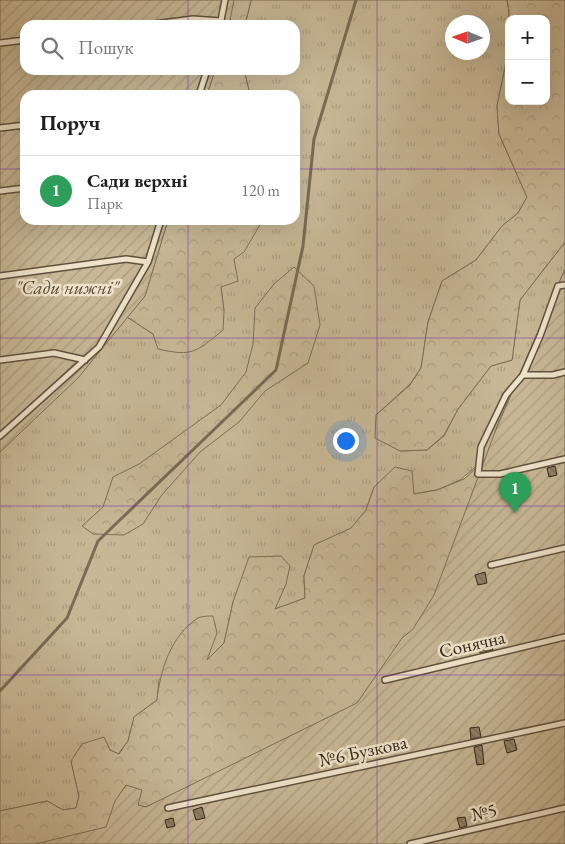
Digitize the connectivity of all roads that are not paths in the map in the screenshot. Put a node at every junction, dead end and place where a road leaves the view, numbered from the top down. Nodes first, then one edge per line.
1 (225, 0) edge
2 (185, 20) edge
3 (200, 20) edge
4 (221, 20) edge
5 (20, 41) edge
6 (0, 43) edge
7 (206, 75) edge
8 (201, 90) edge
9 (20, 126) edge
10 (0, 128) edge
11 (20, 189) edge
12 (0, 191) edge
13 (159, 225) edge
14 (148, 262) junction
15 (0, 276) edge
16 (565, 284) edge
17 (0, 360) edge
18 (85, 360) junction
19 (565, 372) edge
20 (522, 375) junction
21 (0, 436) edge
22 (565, 459) edge
23 (565, 548) edge
24 (491, 565) dead end
25 (565, 637) edge
26 (386, 680) dead end
27 (565, 723) edge
28 (168, 808) dead end
29 (565, 808) edge
30 (410, 844) edge

1 - 4 lane
2 - 3 lane
5 - 6 lane
7 - 8 lane
9 - 10 lane
11 - 12 lane
13 - 14 lane
14 - 15 lane
14 - 18 lane
16 - 20 lane
17 - 18 lane
18 - 21 lane
19 - 20 lane
20 - 22 lane
23 - 24 lane
25 - 26 lane, Сонячна
27 - 28 lane, №6 Бузкова
29 - 30 lane, №5

